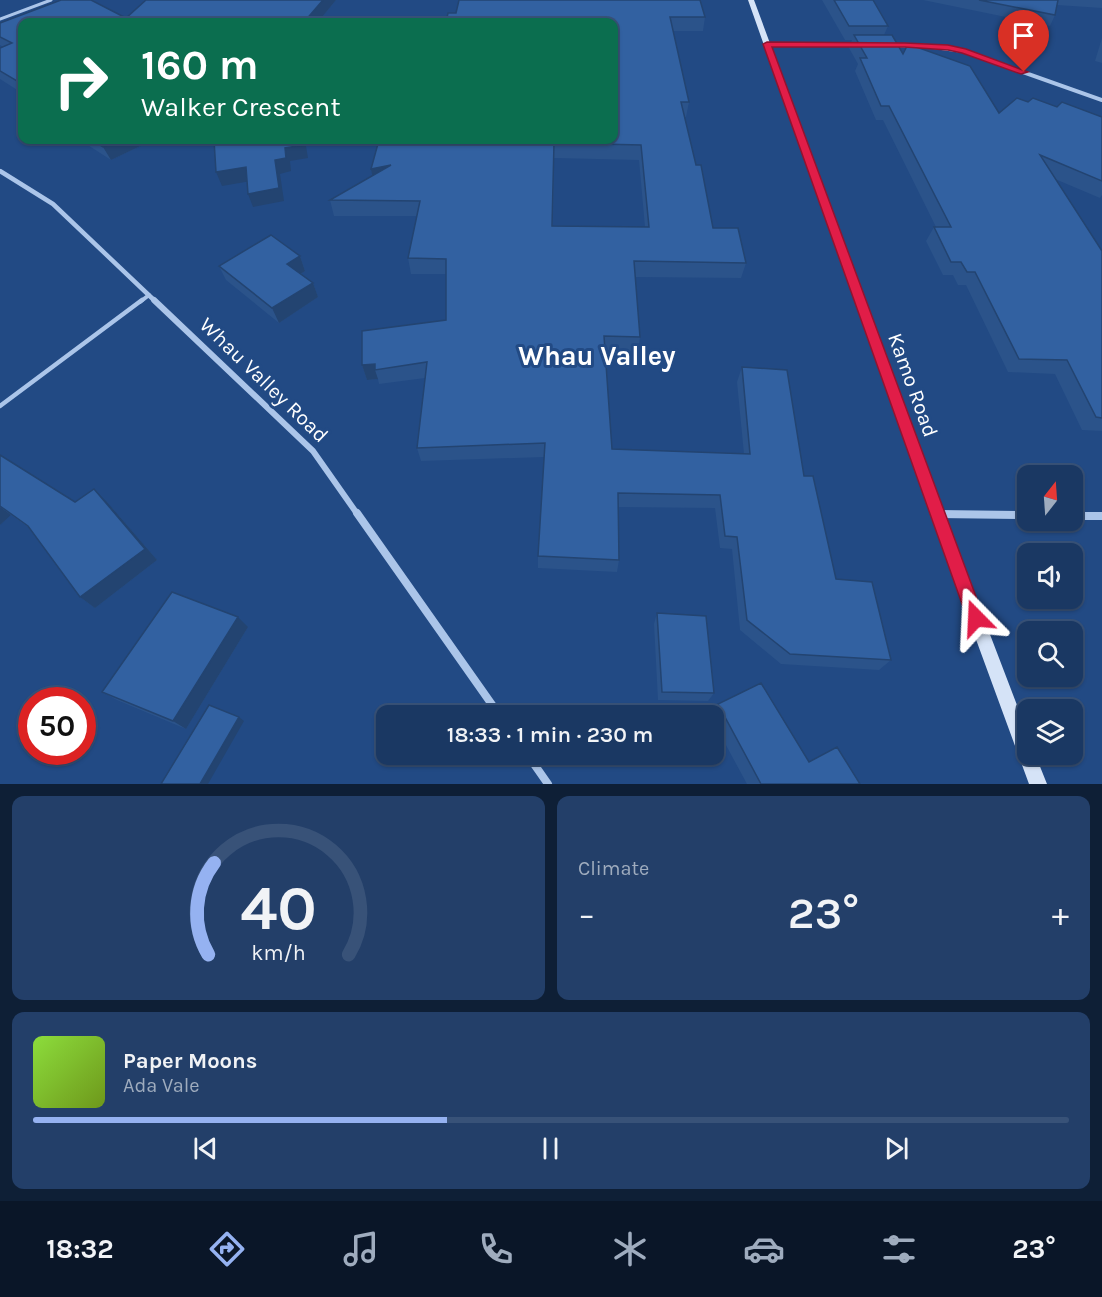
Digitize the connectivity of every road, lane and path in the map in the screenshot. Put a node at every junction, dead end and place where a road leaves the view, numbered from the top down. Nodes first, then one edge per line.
1 (51, 0) edge
2 (751, 0) edge
3 (0, 19) edge
4 (767, 44) junction
5 (860, 45) edge
6 (882, 45) edge
7 (1102, 100) edge
8 (0, 171) edge
9 (149, 295) junction
10 (0, 406) edge
11 (937, 514) junction
12 (1017, 515) edge
13 (1083, 516) edge
14 (1102, 516) edge
15 (492, 705) edge
16 (535, 765) edge
17 (548, 784) edge
18 (1038, 784) edge

1 - 3 lane
2 - 4 main road, Kamo Road
4 - 5 street
4 - 11 main road, Kamo Road
6 - 7 street
8 - 9 street, Whau Valley Road
9 - 10 lane
9 - 15 street, Whau Valley Road
11 - 12 street
11 - 18 main road, Kamo Road
13 - 14 street
16 - 17 street

